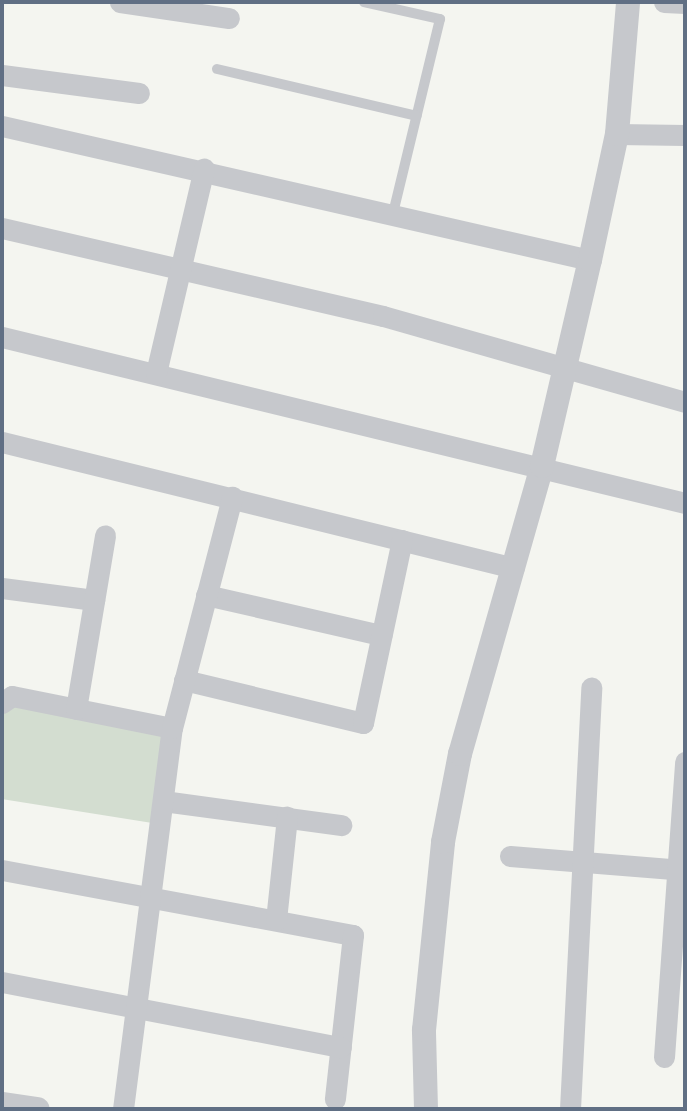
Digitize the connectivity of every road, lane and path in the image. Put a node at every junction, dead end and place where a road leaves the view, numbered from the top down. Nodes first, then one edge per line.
1 (121, 2) edge
2 (364, 2) edge
3 (628, 2) edge
4 (664, 2) edge
5 (685, 4) edge
6 (229, 18) dead end
7 (217, 69) dead end
8 (2, 75) edge
9 (139, 93) dead end
10 (417, 116) junction
11 (2, 126) edge
12 (617, 134) junction
13 (685, 135) edge
14 (204, 170) junction
15 (393, 214) junction
16 (2, 228) edge
17 (590, 260) junction
18 (181, 269) junction
19 (2, 337) edge
20 (567, 366) junction
21 (156, 373) junction
22 (685, 402) edge
23 (2, 442) edge
24 (542, 466) junction
25 (232, 497) junction
26 (685, 503) edge
27 (104, 535) dead end
28 (402, 540) junction
29 (514, 568) junction
30 (2, 588) edge
31 (206, 595) junction
32 (94, 600) junction
33 (382, 635) junction
34 (184, 680) junction
35 (592, 688) dead end
36 (2, 703) edge
37 (76, 709) junction
38 (172, 728) junction
39 (685, 762) edge
40 (163, 801) junction
41 (287, 817) junction
42 (341, 825) dead end
43 (510, 856) dead end
44 (583, 862) junction
45 (2, 870) edge
46 (681, 870) edge
47 (151, 896) junction
48 (276, 920) junction
49 (2, 982) edge
50 (136, 1007) junction
51 (341, 1047) junction
52 (664, 1057) dead end
53 (335, 1099) dead end
54 (2, 1104) edge
55 (38, 1109) edge
56 (123, 1109) edge
57 (426, 1109) edge
58 (570, 1109) edge

1 - 6 street
2 - 10 lane
3 - 12 street
4 - 5 street
7 - 10 lane
8 - 9 street
10 - 15 lane
11 - 14 street
12 - 13 street
12 - 17 street
14 - 15 street
14 - 18 street
15 - 17 street
16 - 18 street
17 - 20 street
18 - 20 street
18 - 21 street
19 - 21 street
20 - 22 street
20 - 24 street
21 - 24 street
23 - 25 street
24 - 26 street
24 - 29 street
25 - 28 street
25 - 31 street
27 - 32 street
28 - 29 street
28 - 33 street
29 - 57 street
30 - 32 street
31 - 33 street
31 - 34 street
32 - 37 street
33 - 34 street
34 - 38 street
35 - 44 street
36 - 37 street
37 - 38 street
38 - 40 street
39 - 46 street
40 - 41 street
40 - 47 street
41 - 42 street
41 - 48 street
43 - 44 street
44 - 46 street
44 - 58 street
45 - 47 street
46 - 52 street
47 - 48 street
47 - 50 street
48 - 51 street
49 - 50 street
50 - 51 street
50 - 56 street
51 - 53 street
54 - 55 street

